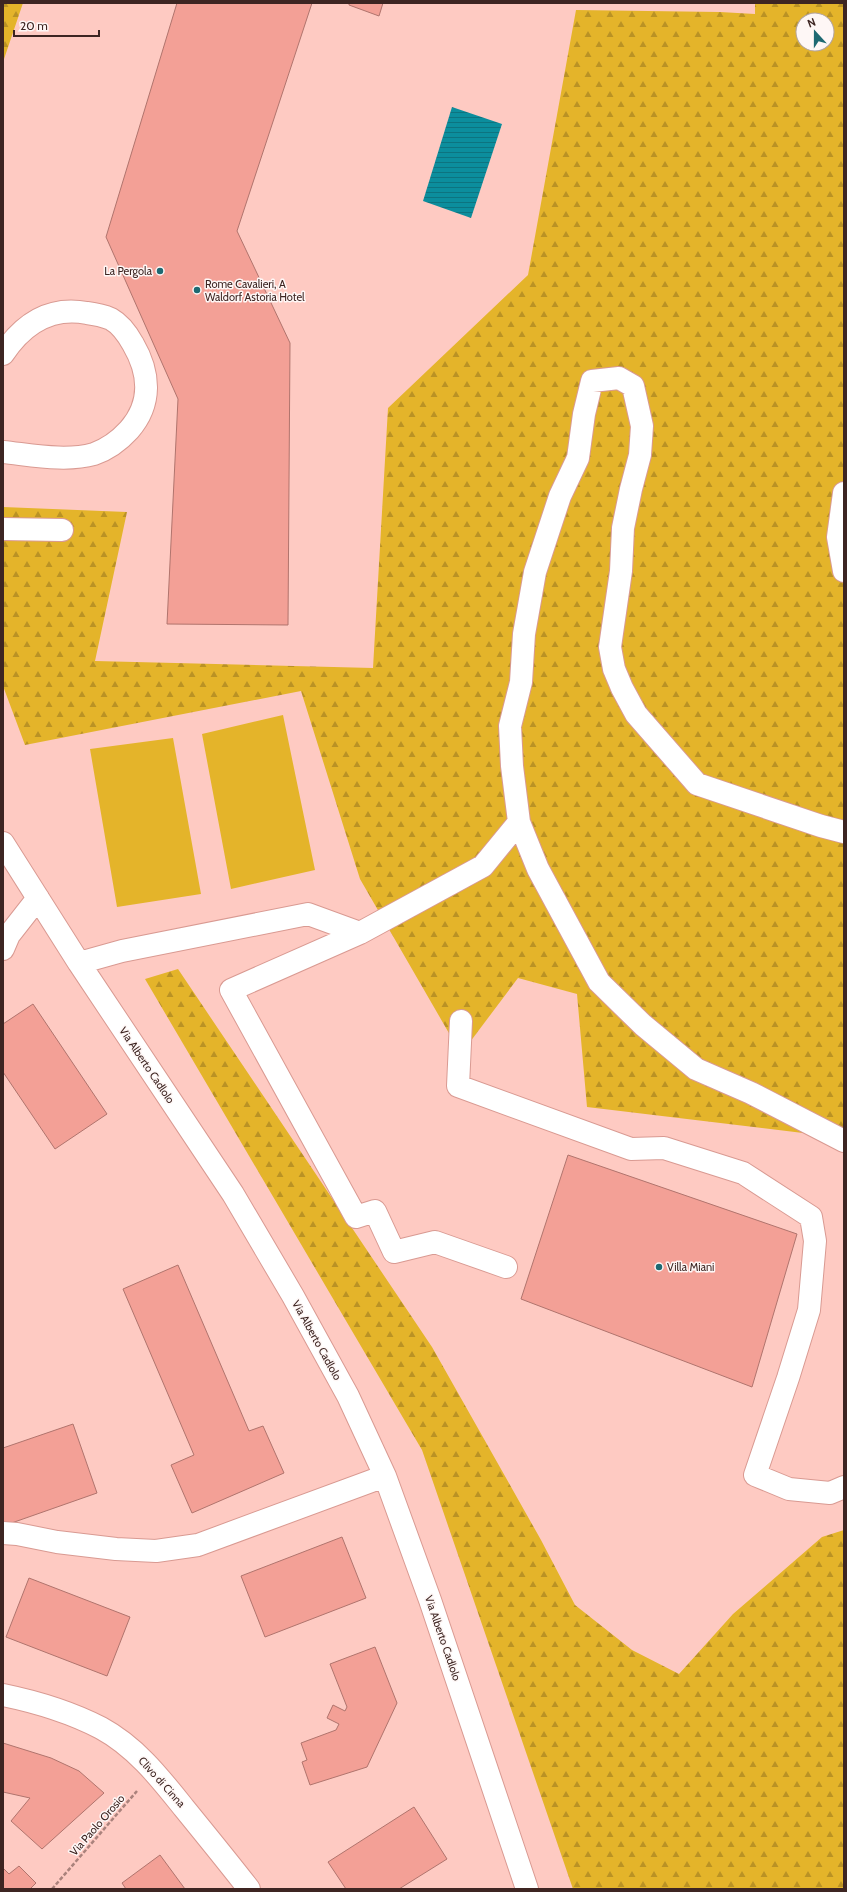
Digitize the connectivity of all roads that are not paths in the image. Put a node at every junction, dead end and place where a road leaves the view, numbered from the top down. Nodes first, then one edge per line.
1 (3, 354) edge
2 (3, 452) edge
3 (844, 493) edge
4 (3, 529) edge
5 (62, 530) dead end
6 (844, 571) edge
7 (519, 822) junction
8 (844, 832) edge
9 (3, 842) edge
10 (38, 898) junction
11 (360, 933) junction
12 (3, 949) edge
13 (79, 962) junction
14 (460, 1021) dead end
15 (844, 1141) edge
16 (506, 1267) dead end
17 (385, 1476) junction
18 (844, 1487) edge
19 (3, 1533) edge
20 (3, 1696) edge
21 (249, 1889) edge
22 (527, 1889) edge

1 - 2 street
3 - 6 street
4 - 5 street
7 - 8 street
7 - 11 street
7 - 15 street
9 - 10 street, Via Alberto Cadlolo
10 - 12 street
10 - 13 street, Via Alberto Cadlolo
11 - 13 street
11 - 16 street
13 - 17 street, Via Alberto Cadlolo
14 - 18 street
17 - 19 street
17 - 22 street, Via Alberto Cadlolo
20 - 21 street, Clivo di Cinna

